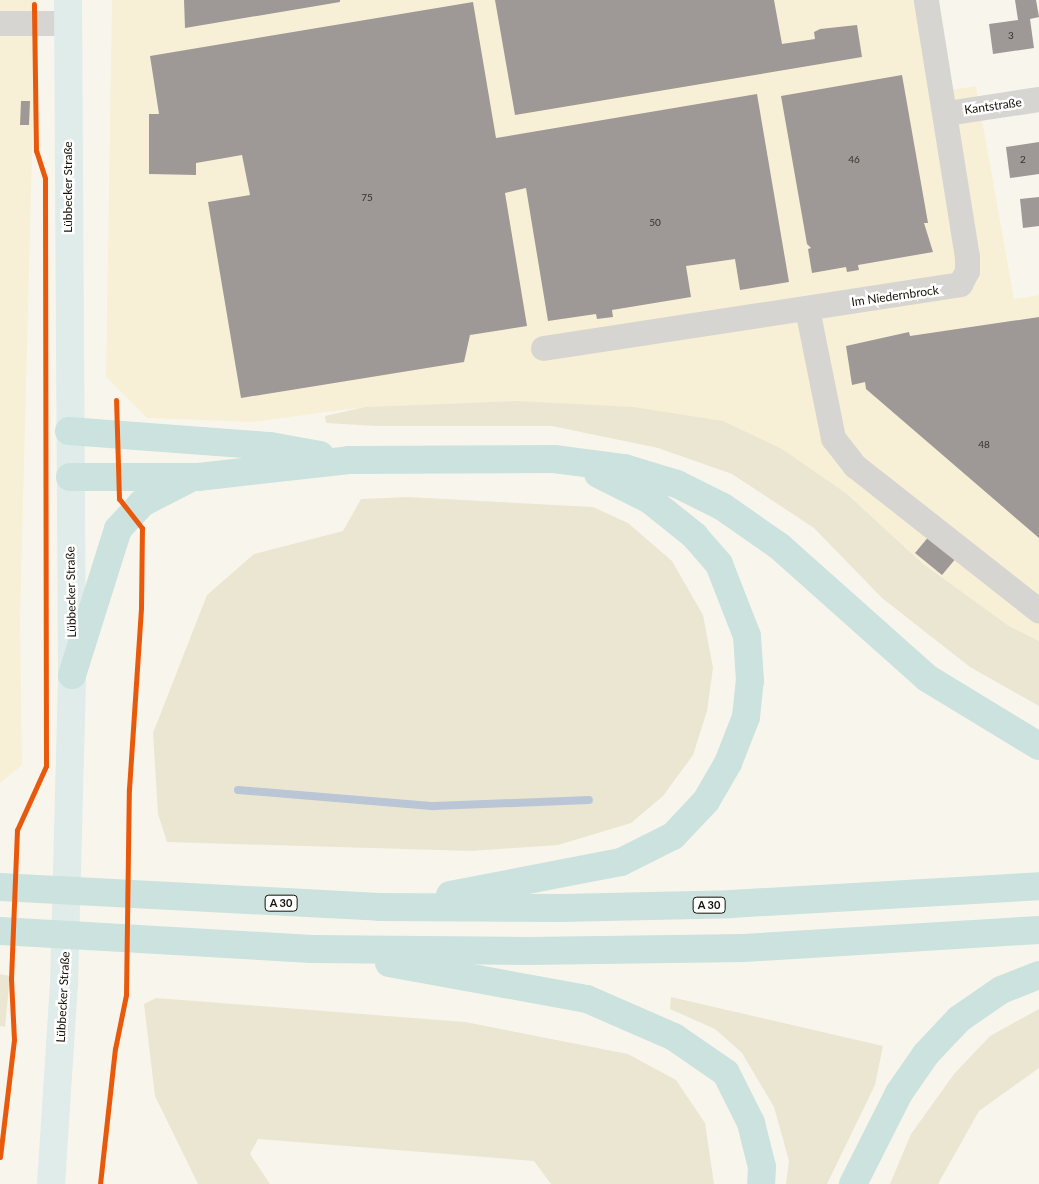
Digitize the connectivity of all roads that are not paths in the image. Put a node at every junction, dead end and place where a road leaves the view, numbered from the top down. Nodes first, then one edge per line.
1 (926, 0) edge
2 (68, 11) edge
3 (0, 23) edge
4 (1039, 99) edge
5 (947, 113) junction
6 (807, 309) junction
7 (543, 348) dead end
8 (69, 431) junction
9 (554, 459) junction
10 (348, 460) junction
11 (198, 476) junction
12 (70, 477) junction
13 (1039, 610) edge
14 (72, 675) junction
15 (1039, 746) edge
16 (1039, 886) edge
17 (0, 887) edge
18 (379, 907) junction
19 (1039, 930) edge
20 (0, 931) edge
21 (311, 949) junction
22 (1039, 975) edge
23 (51, 1184) edge
24 (761, 1184) edge
25 (853, 1184) edge

1 - 5 street, Im Niedernbrock
2 - 3 street
2 - 8 main road, Lübbecker Straße
4 - 5 street, Kantstraße
5 - 6 street, Im Niedernbrock
6 - 7 street, Im Niedernbrock
6 - 13 street
8 - 10 highway
8 - 12 main road, Lübbecker Straße
9 - 10 highway
9 - 15 highway
9 - 18 highway
10 - 11 highway
11 - 12 highway
11 - 14 highway
12 - 14 main road, Lübbecker Straße
14 - 23 main road, Lübbecker Straße
16 - 18 highway, A 30
17 - 18 highway, A 30
19 - 21 highway
20 - 21 highway
21 - 24 highway
22 - 25 highway

